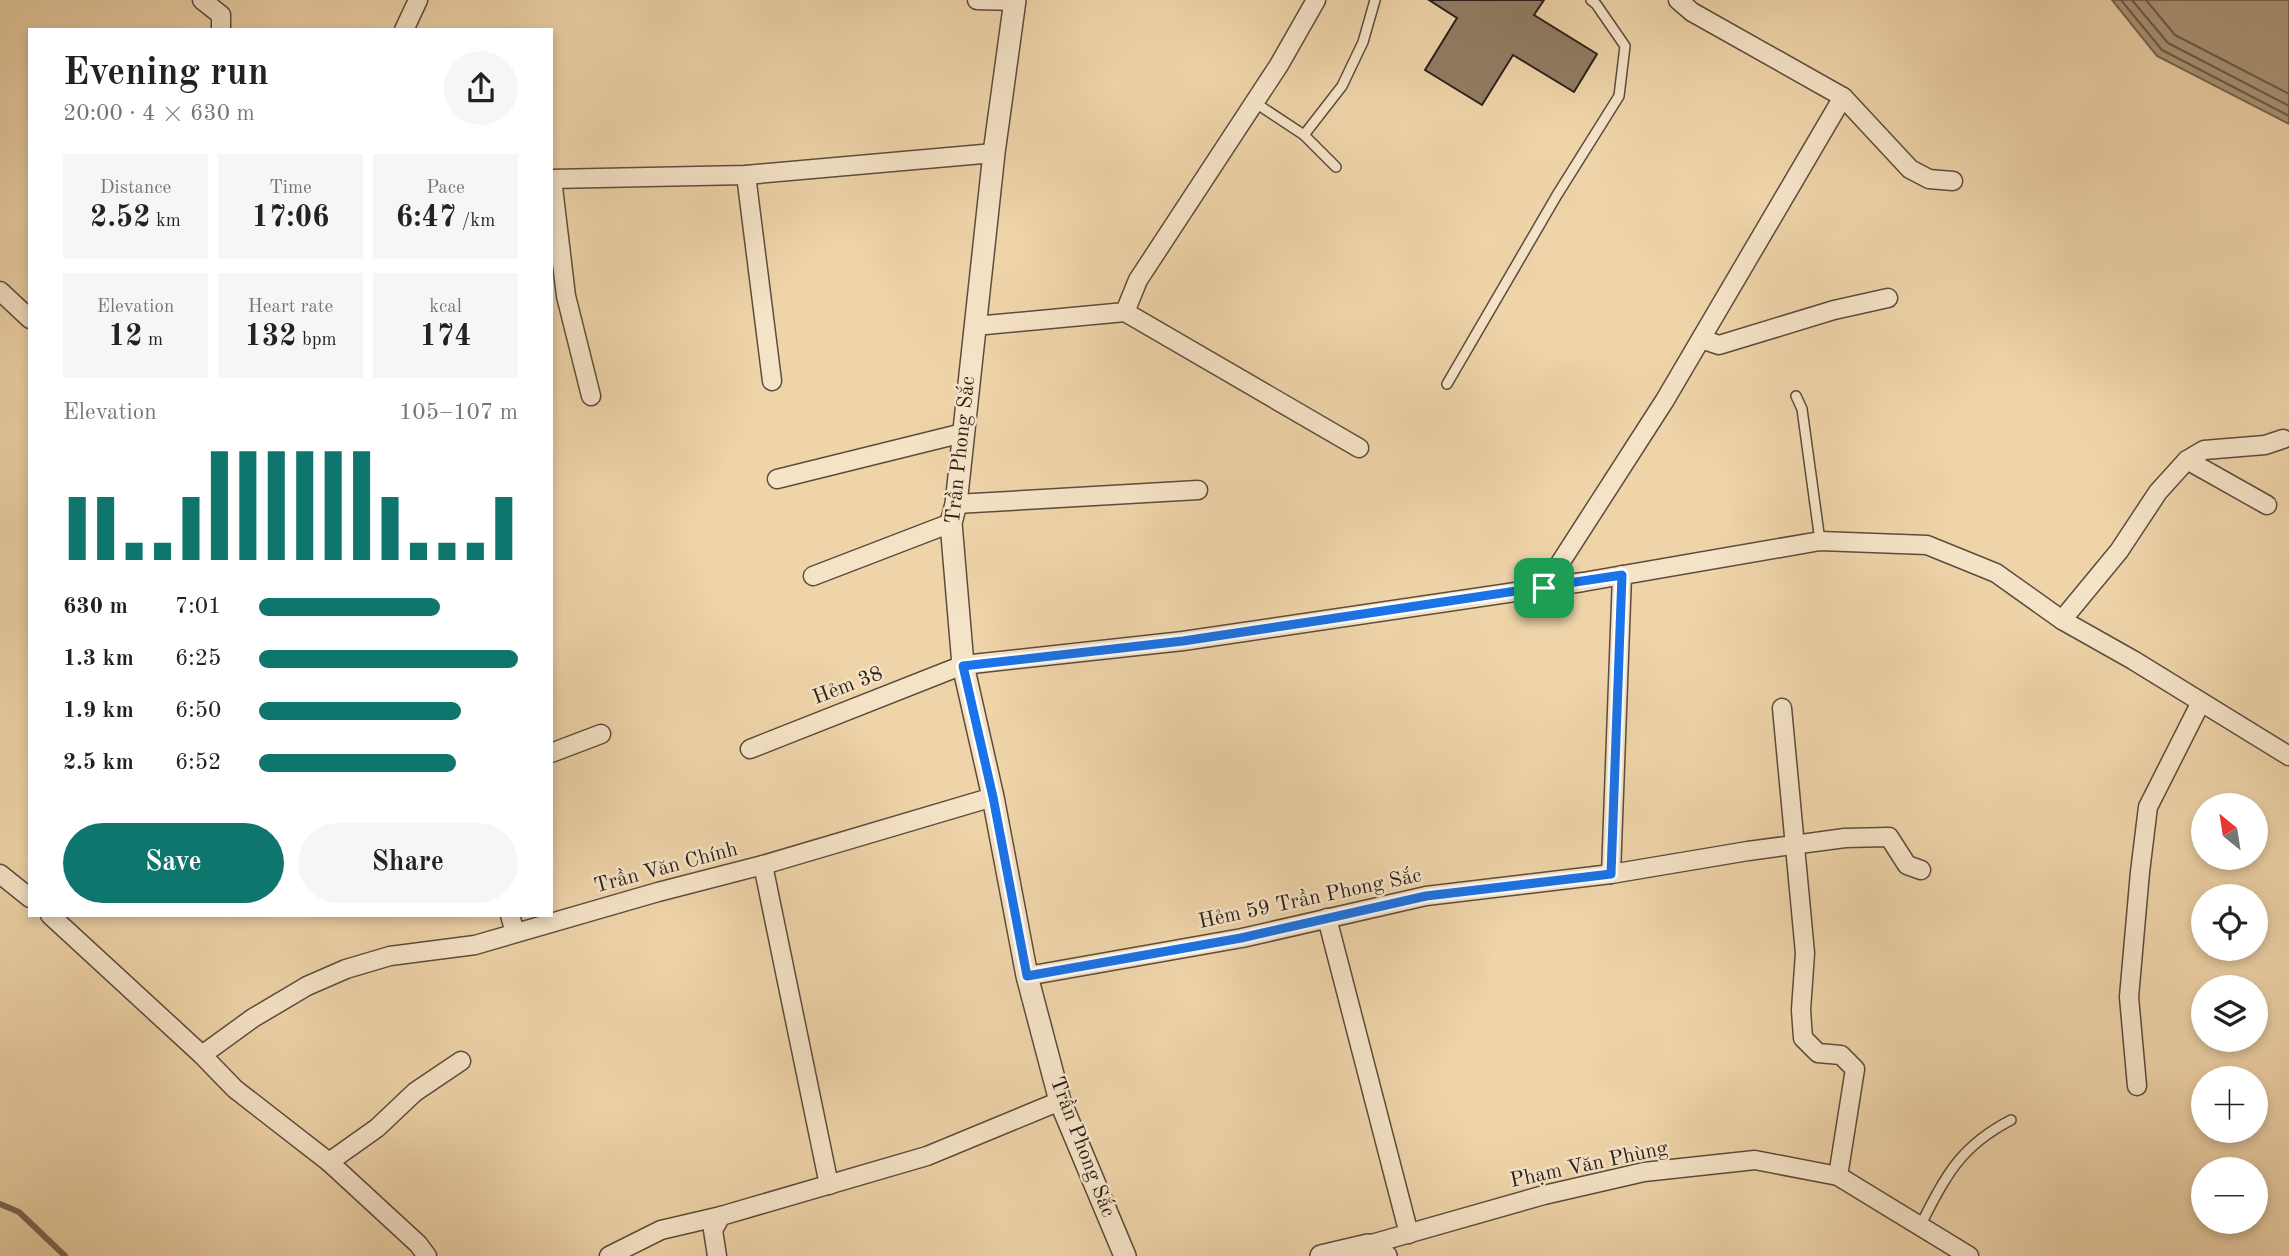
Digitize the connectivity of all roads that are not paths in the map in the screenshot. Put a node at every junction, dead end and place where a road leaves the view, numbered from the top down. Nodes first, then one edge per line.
1 (202, 0) edge
2 (418, 0) edge
3 (977, 0) edge
4 (1015, 0) edge
5 (1317, 0) edge
6 (1375, 0) edge
7 (1591, 0) edge
8 (1678, 0) edge
9 (221, 28) edge
10 (405, 28) edge
11 (1843, 97) junction
12 (1254, 102) junction
13 (1304, 135) junction
14 (994, 153) junction
15 (1336, 167) dead end
16 (746, 175) junction
17 (553, 179) edge
18 (1953, 181) dead end
19 (553, 187) edge
20 (0, 291) edge
21 (1888, 298) dead end
22 (1125, 312) junction
23 (28, 317) edge
24 (975, 326) junction
25 (1701, 339) junction
26 (772, 382) dead end
27 (1447, 384) dead end
28 (591, 396) dead end
29 (1796, 396) dead end
30 (963, 433) junction
31 (2283, 439) dead end
32 (1359, 449) dead end
33 (2187, 460) junction
34 (777, 479) dead end
35 (1198, 490) dead end
36 (2267, 505) dead end
37 (954, 514) junction
38 (1820, 541) junction
39 (1622, 575) junction
40 (813, 576) dead end
41 (1544, 588) junction
42 (2062, 620) junction
43 (963, 666) junction
44 (2201, 702) junction
45 (1782, 708) dead end
46 (601, 734) dead end
47 (750, 749) dead end
48 (553, 753) edge
49 (2289, 756) edge
50 (993, 797) junction
51 (1795, 845) junction
52 (763, 865) junction
53 (1921, 870) dead end
54 (0, 874) edge
55 (1611, 874) junction
56 (28, 896) edge
57 (52, 917) edge
58 (511, 917) edge
59 (1327, 918) junction
60 (515, 933) junction
61 (1027, 976) junction
62 (202, 1055) junction
63 (461, 1061) dead end
64 (2137, 1086) dead end
65 (1060, 1101) junction
66 (2011, 1120) dead end
67 (329, 1162) junction
68 (1838, 1176) junction
69 (829, 1185) junction
70 (721, 1216) junction
71 (1920, 1226) junction
72 (1409, 1234) junction
73 (1377, 1251) edge
74 (427, 1256) edge
75 (609, 1256) edge
76 (717, 1256) edge
77 (1125, 1256) edge
78 (1321, 1256) edge
79 (1969, 1256) edge

1 - 9 street
2 - 10 street
3 - 4 street
4 - 14 street, Trần Phong Sắc
5 - 12 street
6 - 13 lane
7 - 27 lane
8 - 11 street
11 - 18 street
11 - 25 street
12 - 13 lane
12 - 22 street
13 - 15 lane
14 - 16 street
14 - 24 street, Trần Phong Sắc
16 - 17 street
16 - 26 street
19 - 28 street
20 - 23 street
21 - 25 street
22 - 24 street
22 - 32 street
24 - 30 street, Trần Phong Sắc
25 - 41 street
29 - 38 lane
30 - 34 street
30 - 37 street, Trần Phong Sắc
31 - 33 street
33 - 36 street
33 - 42 street
35 - 37 street
37 - 40 street
37 - 43 street, Trần Phong Sắc
38 - 39 street, Hẻm 38
38 - 42 street, Hẻm 38
39 - 41 street, Hẻm 38
39 - 55 street
41 - 43 street, Hẻm 38
42 - 44 street, Hẻm 38
43 - 47 street, Hẻm 38
43 - 50 street, Trần Phong Sắc
44 - 49 street, Hẻm 38
44 - 64 street
45 - 51 street
46 - 48 street
50 - 52 street, Trần Văn Chính
50 - 61 street, Trần Phong Sắc
51 - 53 street, Hẻm 59 Trần Phong Sắc
51 - 55 street, Hẻm 59 Trần Phong Sắc
51 - 68 street
52 - 60 street, Trần Văn Chính
52 - 69 street
54 - 56 street
55 - 59 street, Hẻm 59 Trần Phong Sắc
57 - 62 street
58 - 60 street
59 - 61 street, Hẻm 59 Trần Phong Sắc
59 - 72 street
60 - 62 street, Trần Văn Chính
61 - 65 street, Trần Phong Sắc
62 - 67 street
63 - 67 street
65 - 69 street
65 - 77 street, Trần Phong Sắc
66 - 71 lane
67 - 74 street
68 - 71 street, Phạm Văn Phùng
68 - 72 street, Phạm Văn Phùng
69 - 70 street
70 - 75 street
70 - 76 street
71 - 79 street, Phạm Văn Phùng
72 - 73 street, Phạm Văn Phùng
73 - 78 street

